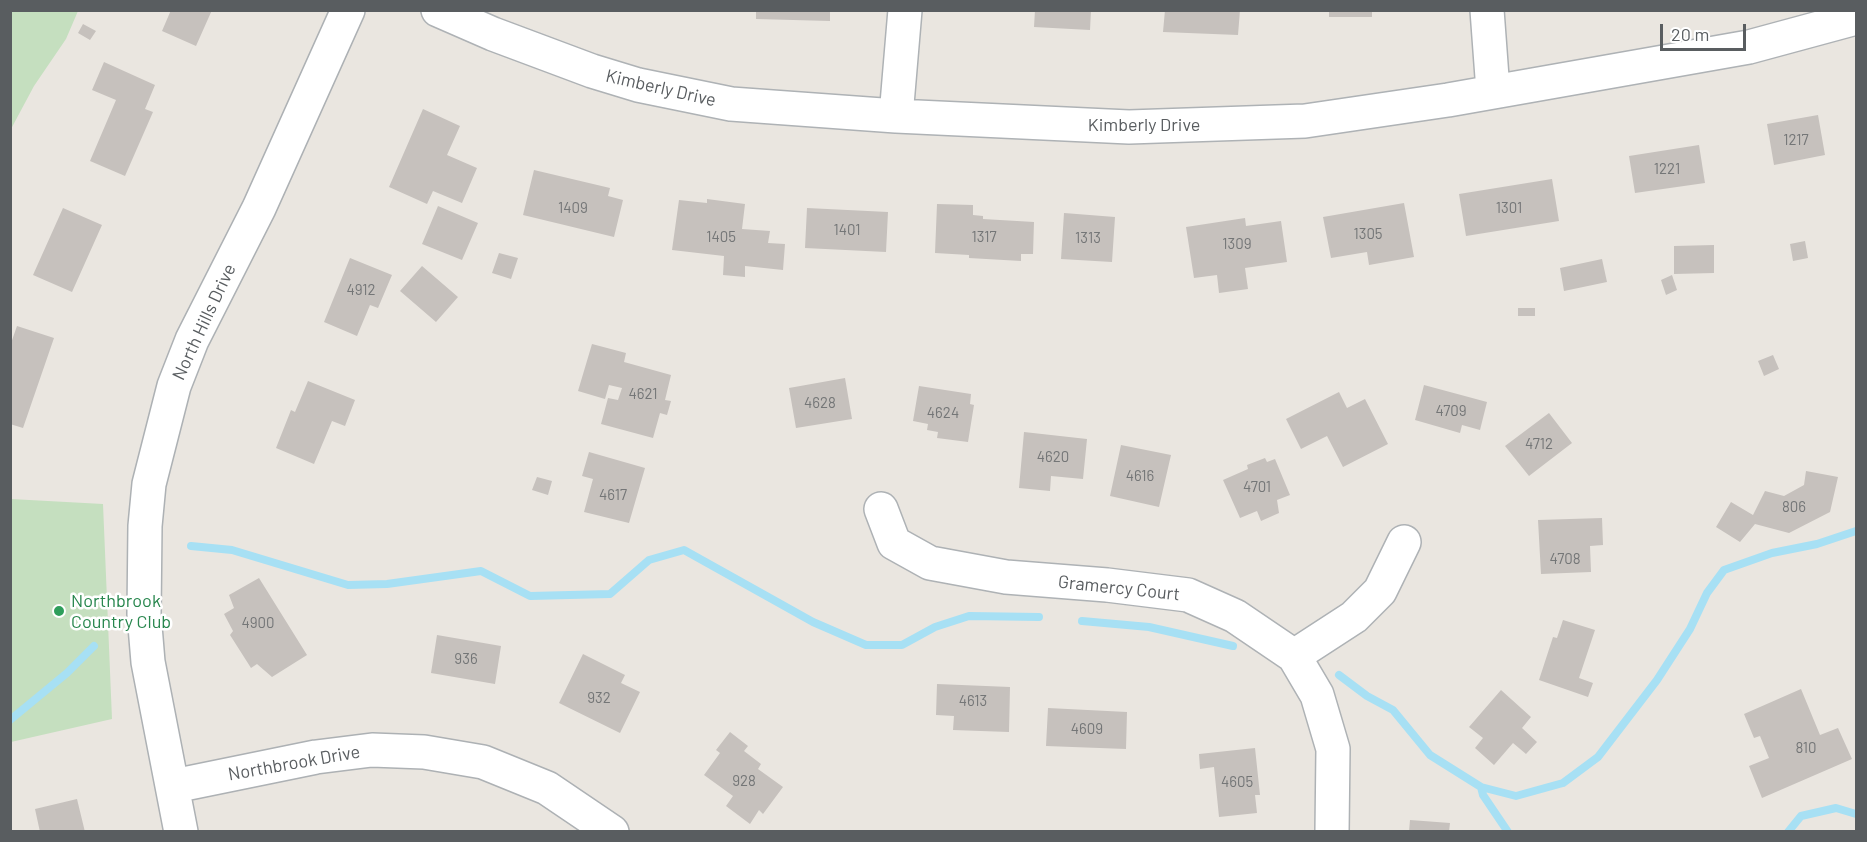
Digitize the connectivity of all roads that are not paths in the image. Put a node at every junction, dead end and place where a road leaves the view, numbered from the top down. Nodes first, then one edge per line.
1 (348, 10) edge
2 (438, 10) edge
3 (905, 10) edge
4 (1487, 10) edge
5 (1857, 18) edge
6 (1493, 91) junction
7 (896, 116) junction
8 (881, 509) dead end
9 (1404, 542) dead end
10 (1294, 656) junction
11 (174, 786) junction
12 (181, 831) edge
13 (612, 831) edge
14 (1332, 831) edge

1 - 11 street, North Hills Drive
2 - 7 street, Kimberly Drive
3 - 7 street
4 - 6 street
5 - 6 street, Kimberly Drive
6 - 7 street, Kimberly Drive
8 - 10 street, Gramercy Court
9 - 10 street
10 - 14 street, Gramercy Court
11 - 12 street, North Hills Drive
11 - 13 street, Northbrook Drive

